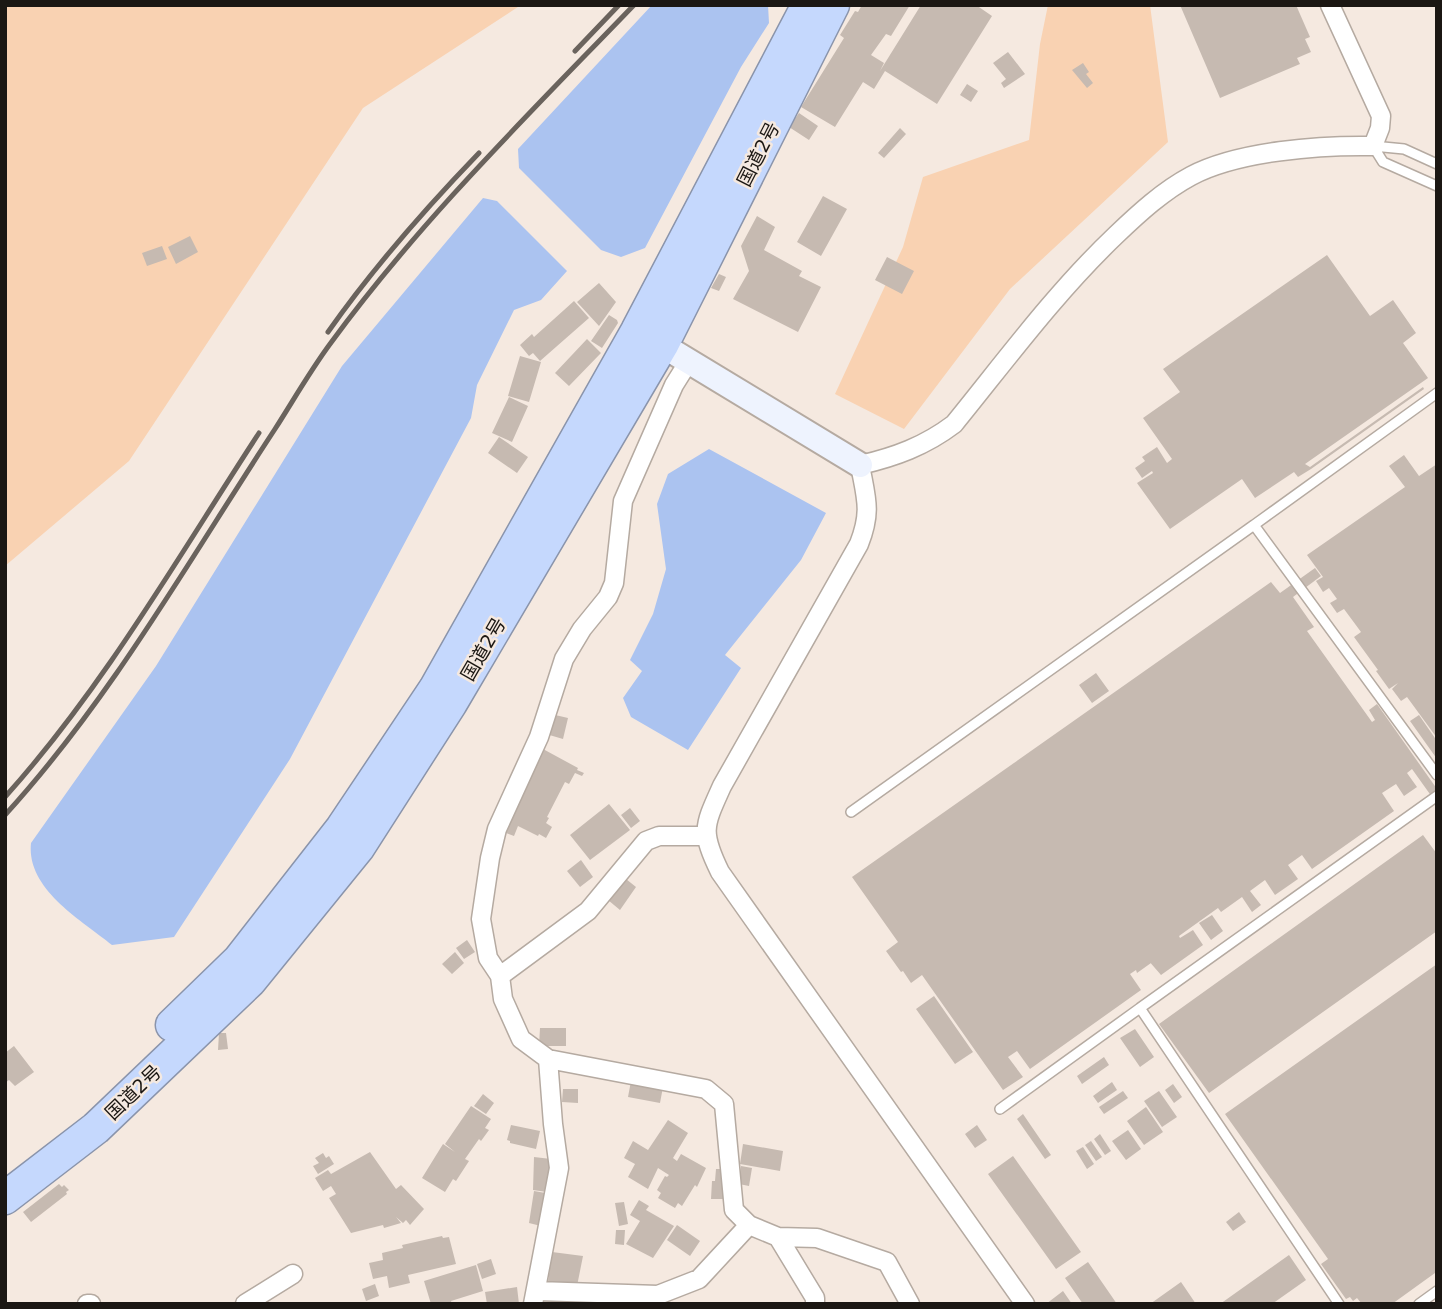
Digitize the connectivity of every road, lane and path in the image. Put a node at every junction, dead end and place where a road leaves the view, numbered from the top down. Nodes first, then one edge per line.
1 (808, 5) edge
2 (833, 5) edge
3 (1330, 5) edge
4 (1373, 146) junction
5 (1437, 164) edge
6 (1437, 186) edge
7 (650, 338) junction
8 (689, 361) junction
9 (1437, 393) edge
10 (860, 465) junction
11 (1254, 525) junction
12 (1437, 775) edge
13 (1437, 796) edge
14 (851, 812) dead end
15 (706, 836) junction
16 (500, 976) junction
17 (1140, 1008) junction
18 (548, 1059) junction
19 (1000, 1109) dead end
20 (5, 1171) edge
21 (5, 1198) edge
22 (749, 1225) junction
23 (778, 1237) junction
24 (293, 1274) dead end
25 (1437, 1291) edge
26 (535, 1297) edge
27 (245, 1304) edge
28 (815, 1304) edge
29 (910, 1304) edge
30 (1025, 1304) edge
31 (1339, 1304) edge
32 (1419, 1304) edge

1 - 7 highway, 国道2号
2 - 7 highway, 国道2号
3 - 4 street
4 - 5 lane
4 - 6 lane
4 - 10 street
7 - 8 street
7 - 20 highway, 国道2号
7 - 21 highway, 国道2号
8 - 10 street
8 - 16 street
9 - 11 lane
10 - 15 street
11 - 12 lane
11 - 14 lane
13 - 17 lane
15 - 16 street
15 - 30 street
16 - 18 street
17 - 19 lane
17 - 31 lane
18 - 22 street
18 - 26 street
22 - 23 street
22 - 26 street
23 - 28 street
23 - 29 street
24 - 27 street
25 - 32 lane

